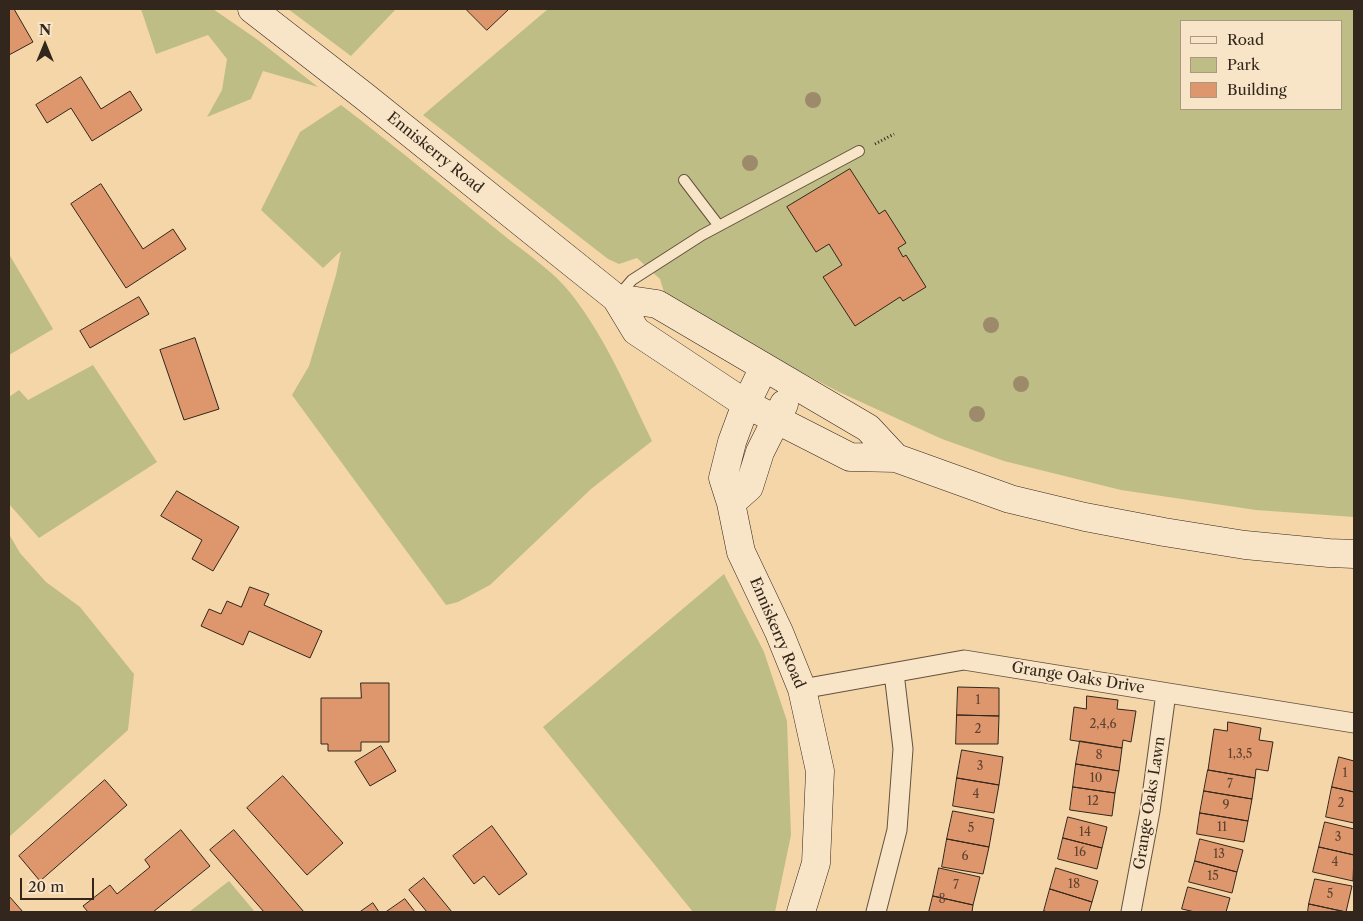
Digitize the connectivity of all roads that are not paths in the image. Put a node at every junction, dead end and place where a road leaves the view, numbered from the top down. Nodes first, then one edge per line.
1 (252, 9) edge
2 (859, 151) road end
3 (684, 180) dead end
4 (719, 226) junction
5 (616, 298) junction
6 (764, 367) junction
7 (793, 384) junction
8 (746, 404) junction
9 (776, 419) junction
10 (896, 458) junction
11 (731, 503) junction
12 (1354, 554) edge
13 (894, 673) junction
14 (802, 689) junction
15 (1166, 693) junction
16 (1354, 723) edge
17 (801, 912) edge
18 (876, 912) edge
19 (1131, 912) edge

1 - 5 main road, Enniskerry Road
2 - 4 lane
3 - 4 lane
4 - 5 lane
5 - 6 main road
5 - 8 main road, Enniskerry Road
6 - 7 main road
6 - 8 main road, Enniskerry Road
7 - 9 main road
7 - 10 main road
8 - 9 main road, Enniskerry Road
8 - 11 main road, Enniskerry Road
9 - 10 main road, Enniskerry Road
9 - 11 main road
10 - 12 main road
11 - 14 main road, Enniskerry Road
13 - 14 street, Grange Oaks Drive
13 - 15 street, Grange Oaks Drive
13 - 18 street
14 - 17 main road, Enniskerry Road
15 - 16 street, Grange Oaks Drive
15 - 19 street, Grange Oaks Lawn

